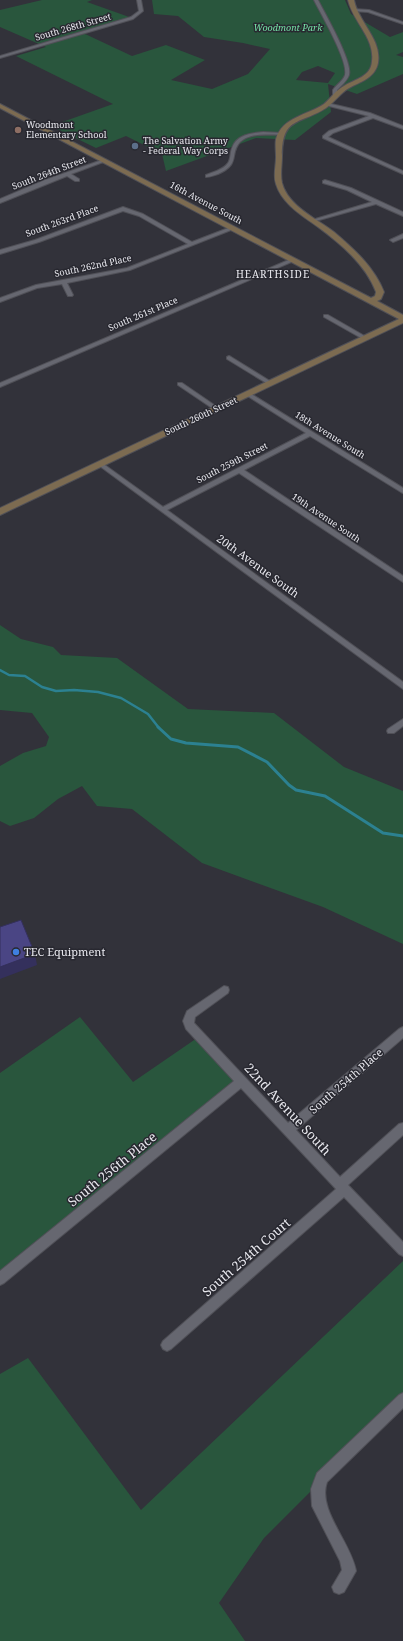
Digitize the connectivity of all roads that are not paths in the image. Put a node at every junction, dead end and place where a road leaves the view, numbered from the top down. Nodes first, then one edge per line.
1 (316, 0) edge
2 (351, 0) edge
3 (140, 2) edge
4 (354, 10) junction
5 (403, 24) edge
6 (0, 53) edge
7 (5, 56) junction
8 (0, 57) edge
9 (336, 95) junction
10 (326, 104) junction
11 (0, 106) edge
12 (373, 116) junction
13 (403, 128) edge
14 (282, 134) junction
15 (104, 161) junction
16 (403, 172) edge
17 (66, 174) junction
18 (208, 176) dead end
19 (77, 180) dead end
20 (326, 182) dead end
21 (0, 201) edge
22 (376, 202) junction
23 (403, 214) edge
24 (314, 221) junction
25 (232, 228) junction
26 (403, 236) edge
27 (393, 240) dead end
28 (192, 244) junction
29 (0, 252) edge
30 (293, 260) junction
31 (64, 282) junction
32 (379, 288) junction
33 (352, 291) junction
34 (70, 295) dead end
35 (0, 300) edge
36 (372, 301) junction
37 (326, 316) dead end
38 (403, 319) edge
39 (365, 338) junction
40 (229, 358) dead end
41 (270, 383) junction
42 (180, 384) dead end
43 (0, 385) edge
44 (248, 394) junction
45 (217, 409) junction
46 (311, 433) junction
47 (100, 464) junction
48 (239, 470) junction
49 (403, 491) edge
50 (162, 510) junction
51 (0, 512) edge
52 (403, 580) edge
53 (403, 686) edge
54 (403, 722) edge
55 (391, 731) dead end
56 (224, 990) dead end
57 (403, 1032) edge
58 (242, 1081) junction
59 (403, 1128) edge
60 (288, 1130) junction
61 (342, 1187) junction
62 (403, 1250) edge
63 (0, 1279) edge
64 (167, 1345) dead end
65 (403, 1399) edge
66 (339, 1587) dead end

1 - 9 street
2 - 4 main road
3 - 7 street, South 268th Street
4 - 5 street
4 - 9 main road
6 - 7 street
7 - 8 street, South 268th Street
9 - 10 main road
10 - 12 street
10 - 14 main road
11 - 15 main road, 16th Avenue South
12 - 13 street
12 - 16 street
14 - 18 street
14 - 24 main road
15 - 17 street, South 264th Street
15 - 25 main road, 16th Avenue South
17 - 19 street
17 - 21 street, South 264th Street
20 - 22 street
22 - 23 street
22 - 24 street
24 - 32 main road
25 - 28 street, South 262nd Place
25 - 30 main road, 16th Avenue South
26 - 27 street
28 - 29 street, South 263rd Place
28 - 31 street, South 262nd Place
30 - 33 main road, 16th Avenue South
30 - 43 street, South 261st Place
31 - 34 street
31 - 35 street, South 262nd Place
32 - 33 main road
32 - 36 main road
33 - 36 main road, 16th Avenue South
36 - 38 main road, 16th Avenue South
37 - 39 street
38 - 39 main road, South 260th Street
39 - 41 main road, South 260th Street
40 - 41 street
41 - 44 main road, South 260th Street
42 - 45 street
44 - 45 main road, South 260th Street
44 - 46 street, 18th Avenue South
45 - 47 main road, South 260th Street
46 - 48 street, South 259th Street
46 - 49 street, 18th Avenue South
47 - 50 street, 20th Avenue South
47 - 51 main road, South 260th Street
48 - 50 street, South 259th Street
48 - 52 street, 19th Avenue South
50 - 53 street, 20th Avenue South
54 - 55 street
56 - 58 street, 22nd Avenue South
57 - 60 street, South 254th Place
58 - 60 street, 22nd Avenue South
58 - 63 street, South 256th Place
59 - 61 street
60 - 61 street, 22nd Avenue South
61 - 62 street, 22nd Avenue South
61 - 64 street, South 254th Court
65 - 66 street

